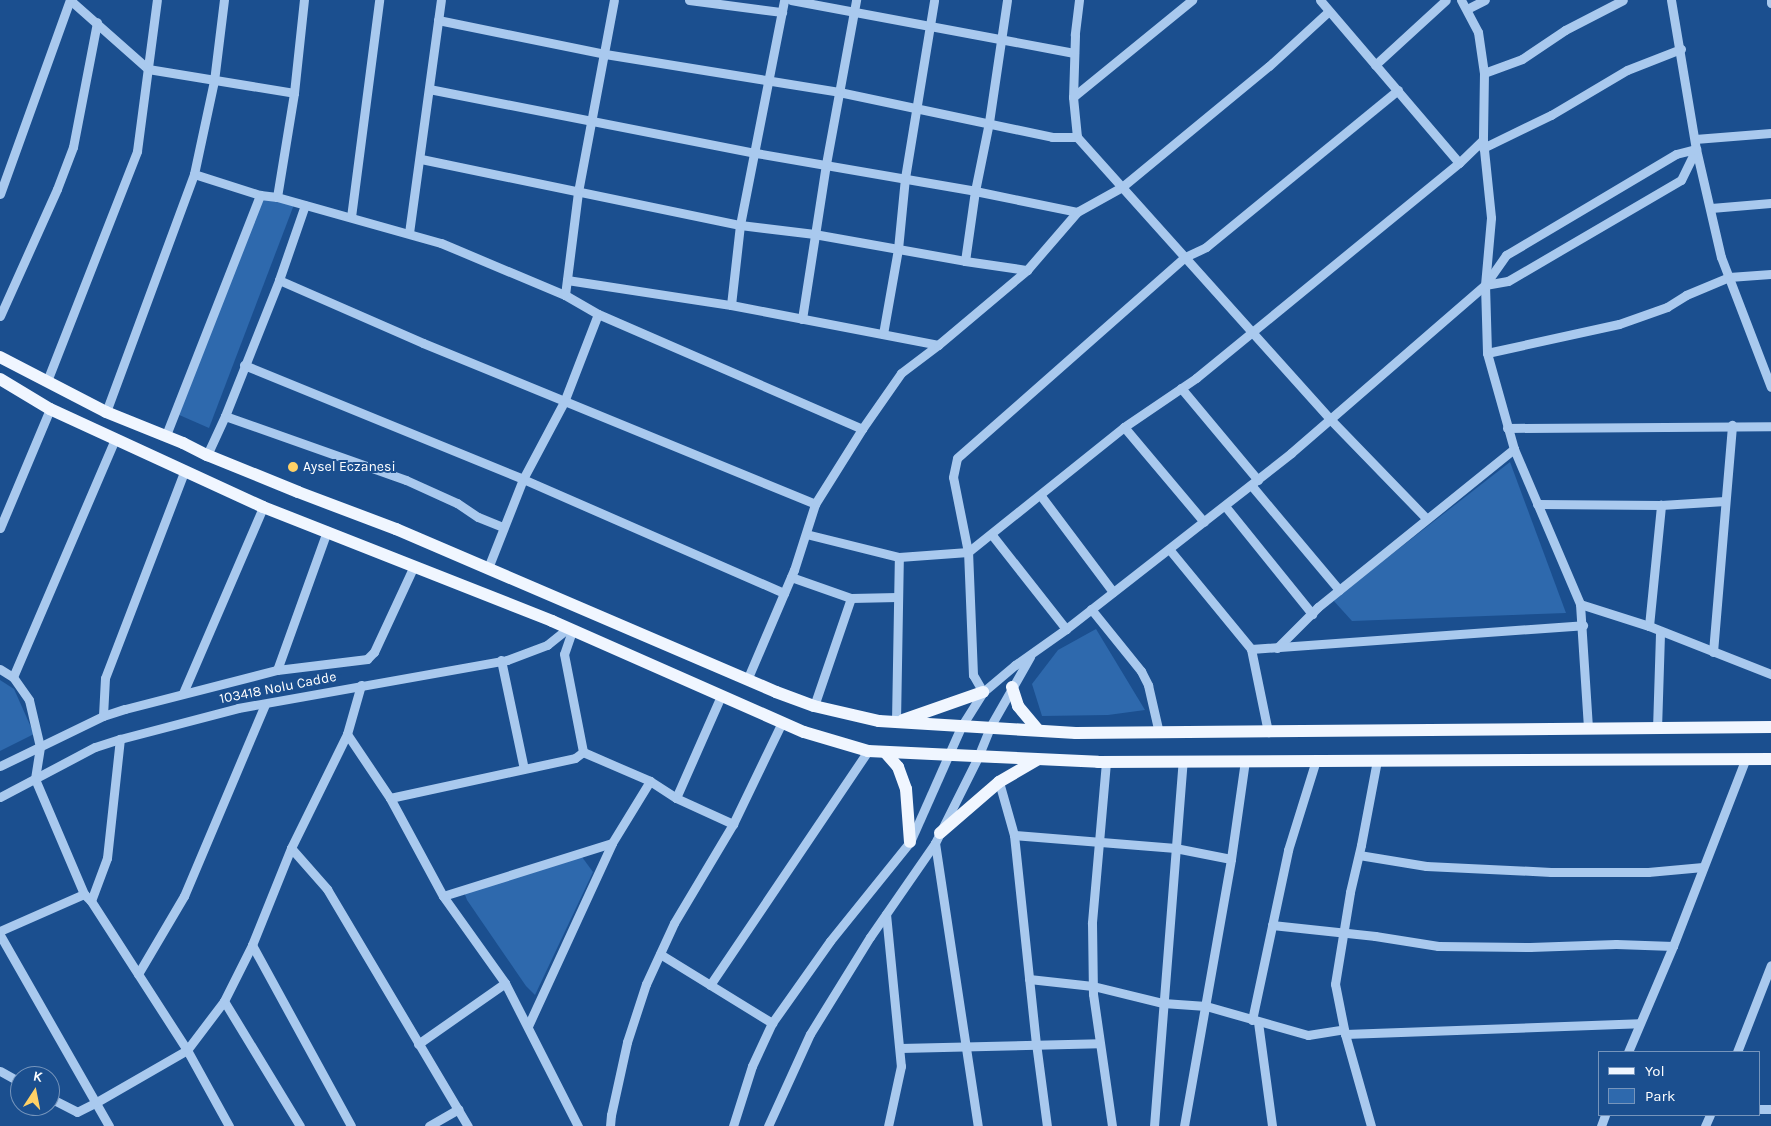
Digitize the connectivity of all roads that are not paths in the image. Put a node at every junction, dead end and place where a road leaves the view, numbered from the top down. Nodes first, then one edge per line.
1 (70, 0) edge
2 (156, 0) edge
3 (224, 0) edge
4 (304, 0) edge
5 (379, 0) edge
6 (441, 0) edge
7 (614, 0) edge
8 (689, 0) edge
9 (784, 0) edge
10 (790, 0) edge
11 (856, 0) edge
12 (934, 0) edge
13 (1007, 0) edge
14 (1079, 0) edge
15 (1320, 0) edge
16 (1446, 0) edge
17 (1461, 0) edge
18 (1485, 0) edge
19 (1623, 0) edge
20 (1672, 0) edge
21 (1188, 1) edge
22 (1467, 9) junction
23 (854, 11) junction
24 (1329, 11) junction
25 (782, 12) junction
26 (438, 20) junction
27 (97, 22) junction
28 (930, 25) junction
29 (1002, 39) junction
30 (1681, 50) junction
31 (1074, 53) junction
32 (605, 54) junction
33 (1375, 65) junction
34 (148, 69) junction
35 (1484, 73) junction
36 (770, 80) junction
37 (214, 81) junction
38 (429, 89) junction
39 (1398, 90) junction
40 (839, 92) junction
41 (294, 93) junction
42 (1073, 97) junction
43 (917, 108) junction
44 (591, 120) junction
45 (989, 122) junction
46 (1771, 133) edge
47 (1077, 137) junction
48 (1695, 139) junction
49 (1483, 144) junction
50 (1696, 149) junction
51 (756, 153) junction
52 (420, 159) junction
53 (1460, 163) junction
54 (826, 164) junction
55 (4, 172) edge
56 (194, 174) junction
57 (905, 178) junction
58 (1122, 187) junction
59 (975, 191) junction
60 (578, 192) junction
61 (0, 194) edge
62 (260, 195) junction
63 (277, 197) junction
64 (1771, 203) edge
65 (305, 205) junction
66 (1711, 208) junction
67 (1077, 212) junction
68 (351, 216) junction
69 (740, 225) junction
70 (409, 234) junction
71 (814, 234) junction
72 (898, 249) junction
73 (1185, 257) junction
74 (965, 261) junction
75 (1027, 270) junction
76 (1771, 274) edge
77 (1729, 277) junction
78 (280, 280) junction
79 (566, 280) junction
80 (1485, 285) junction
81 (566, 295) junction
82 (731, 305) junction
83 (598, 314) junction
84 (0, 316) edge
85 (802, 319) junction
86 (1252, 330) junction
87 (883, 334) junction
88 (938, 345) junction
89 (1487, 353) junction
90 (0, 357) edge
91 (244, 365) junction
92 (0, 379) edge
93 (47, 381) junction
94 (1771, 387) edge
95 (1181, 388) junction
96 (564, 402) junction
97 (50, 409) junction
98 (106, 412) junction
99 (225, 416) junction
100 (1330, 419) junction
101 (1732, 425) junction
102 (1771, 426) edge
103 (1124, 427) junction
104 (1507, 428) junction
105 (862, 429) junction
106 (166, 435) junction
107 (115, 439) junction
108 (1514, 449) junction
109 (207, 455) junction
110 (184, 472) junction
111 (524, 479) junction
112 (1255, 482) junction
113 (1041, 496) junction
114 (1725, 502) junction
115 (815, 504) junction
116 (1537, 504) junction
117 (1662, 505) junction
118 (1225, 506) junction
119 (263, 507) junction
120 (1426, 518) junction
121 (1204, 522) junction
122 (503, 527) junction
123 (0, 528) edge
124 (327, 531) junction
125 (806, 534) junction
126 (992, 535) junction
127 (1169, 549) junction
128 (968, 552) junction
129 (899, 557) junction
130 (413, 568) junction
131 (488, 568) junction
132 (791, 577) junction
133 (1339, 590) junction
134 (1112, 592) junction
135 (784, 593) junction
136 (897, 597) junction
137 (851, 598) junction
138 (1580, 604) junction
139 (1091, 609) junction
140 (1312, 614) junction
141 (1583, 625) junction
142 (1649, 626) junction
143 (1066, 629) junction
144 (570, 630) junction
145 (1660, 632) junction
146 (1277, 648) junction
147 (1251, 649) junction
148 (1713, 652) junction
149 (1031, 654) junction
150 (501, 660) junction
151 (0, 669) edge
152 (277, 670) junction
153 (1771, 673) edge
154 (13, 677) junction
155 (747, 680) junction
156 (361, 685) junction
157 (1012, 688) junction
158 (983, 692) junction
159 (184, 693) junction
160 (721, 696) junction
161 (265, 704) junction
162 (814, 706) junction
163 (104, 716) junction
164 (782, 722) junction
165 (896, 722) junction
166 (961, 727) junction
167 (990, 727) junction
168 (1771, 727) edge
169 (1588, 728) junction
170 (1657, 729) junction
171 (1038, 730) junction
172 (1268, 732) junction
173 (1159, 733) junction
174 (347, 734) junction
175 (120, 739) junction
176 (40, 747) junction
177 (868, 751) junction
178 (583, 752) junction
179 (885, 752) junction
180 (949, 756) junction
181 (978, 757) junction
182 (1746, 758) junction
183 (1771, 758) edge
184 (1040, 759) junction
185 (1316, 760) junction
186 (1377, 760) junction
187 (1183, 761) junction
188 (1245, 761) junction
189 (1106, 762) junction
190 (0, 766) edge
191 (524, 770) junction
192 (35, 779) junction
193 (650, 781) junction
194 (999, 782) junction
195 (0, 797) edge
196 (390, 798) junction
197 (676, 798) junction
198 (733, 824) junction
199 (1014, 835) junction
200 (937, 838) junction
201 (910, 842) junction
202 (1098, 842) junction
203 (612, 843) junction
204 (291, 848) junction
205 (1175, 848) junction
206 (1359, 855) junction
207 (1231, 859) junction
208 (1703, 868) junction
209 (84, 894) junction
210 (443, 896) junction
211 (91, 901) junction
212 (886, 914) junction
213 (1272, 925) junction
214 (0, 931) edge
215 (1344, 932) junction
216 (0, 935) edge
217 (252, 945) junction
218 (1673, 946) junction
219 (660, 954) junction
220 (1771, 964) edge
221 (138, 974) junction
222 (1029, 979) junction
223 (506, 983) junction
224 (710, 985) junction
225 (1093, 986) junction
226 (224, 1002) junction
227 (1163, 1003) junction
228 (1206, 1006) junction
229 (1255, 1021) junction
230 (1639, 1022) junction
231 (772, 1023) junction
232 (528, 1026) junction
233 (1345, 1032) junction
234 (1036, 1043) junction
235 (1099, 1043) junction
236 (418, 1044) junction
237 (965, 1045) junction
238 (900, 1048) junction
239 (187, 1050) junction
240 (1628, 1051) edge
241 (1737, 1051) edge
242 (60, 1103) edge
243 (96, 1103) junction
244 (458, 1109) junction
245 (109, 1126) edge
246 (229, 1126) edge
247 (300, 1126) edge
248 (351, 1126) edge
249 (429, 1126) edge
250 (468, 1126) edge
251 (578, 1126) edge
252 (610, 1126) edge
253 (733, 1126) edge
254 (768, 1126) edge
255 (888, 1126) edge
256 (978, 1126) edge
257 (1047, 1126) edge
258 (1112, 1126) edge
259 (1154, 1126) edge
260 (1184, 1126) edge
261 (1272, 1126) edge
262 (1371, 1126) edge

1 - 27 street
1 - 55 street
2 - 34 street
3 - 37 street
4 - 41 street
5 - 68 street
6 - 26 street
7 - 32 street
8 - 25 street
9 - 25 street
10 - 23 street
11 - 23 street
12 - 28 street
13 - 29 street
14 - 31 street
15 - 24 street
16 - 33 street
17 - 22 street
18 - 22 street
19 - 35 street
20 - 30 street
21 - 42 street
22 - 35 street
23 - 28 street
23 - 40 street
24 - 33 street
24 - 58 street
25 - 36 street
26 - 32 street
26 - 38 street
27 - 34 street
27 - 84 street
28 - 29 street
28 - 43 street
29 - 31 street
29 - 45 street
30 - 48 street
30 - 49 street
31 - 42 street
32 - 36 street
32 - 44 street
33 - 39 street
34 - 37 street
34 - 93 street
35 - 49 street
36 - 40 street
36 - 51 street
37 - 41 street
37 - 56 street
38 - 44 street
38 - 52 street
39 - 53 street
39 - 73 street
40 - 43 street
40 - 54 street
41 - 63 street
42 - 47 street
43 - 45 street
43 - 57 street
44 - 51 street
44 - 60 street
45 - 47 street
45 - 59 street
46 - 48 street
47 - 58 street
48 - 50 street
49 - 53 street
49 - 80 street
50 - 66 street
50 - 80 street
50 - 80 street
51 - 54 street
51 - 69 street
52 - 60 street
52 - 70 street
53 - 86 street
54 - 57 street
54 - 71 street
55 - 61 street
56 - 62 street
56 - 98 street
57 - 59 street
57 - 72 street
58 - 67 street
58 - 73 street
59 - 67 street
59 - 74 street
60 - 69 street
60 - 79 street
62 - 63 street
62 - 106 street
63 - 65 street
64 - 66 street
65 - 68 street
65 - 78 street
66 - 77 street
67 - 75 street
68 - 70 street
69 - 71 street
69 - 82 street
70 - 81 street
71 - 72 street
71 - 85 street
72 - 74 street
72 - 87 street
73 - 86 street
73 - 128 street
74 - 75 street
75 - 88 street
76 - 77 street
77 - 89 street
77 - 94 street
78 - 91 street
78 - 96 street
79 - 81 street
79 - 82 street
80 - 89 street
80 - 100 street
81 - 83 street
82 - 85 street
83 - 96 street
83 - 105 street
85 - 87 street
86 - 95 street
86 - 100 street
87 - 88 street
88 - 105 street
89 - 104 street
90 - 93 main road
91 - 99 street
91 - 111 street
92 - 97 main road
93 - 98 main road
95 - 103 street
95 - 112 street
96 - 111 street
96 - 115 street
97 - 107 main road
97 - 123 street
98 - 106 main road
99 - 109 street
99 - 122 street
100 - 112 street
100 - 120 street
101 - 102 street
101 - 104 street
101 - 114 street
103 - 113 street
103 - 121 street
104 - 108 street
105 - 115 street
106 - 109 main road
107 - 110 main road
107 - 154 street
108 - 116 street
108 - 120 street
109 - 131 main road
110 - 119 main road
110 - 163 street
111 - 122 street
111 - 135 street
112 - 118 street
112 - 133 street
113 - 126 street
113 - 134 street
114 - 117 street
114 - 148 street
115 - 125 street
116 - 117 street
116 - 138 street
117 - 142 street
118 - 121 street
118 - 140 street
119 - 124 main road
119 - 159 street
120 - 133 street
121 - 127 street
122 - 131 street
124 - 130 main road
124 - 152 street
125 - 129 street
125 - 132 street
126 - 128 street
126 - 143 street
127 - 134 street
127 - 147 street
128 - 129 street
128 - 158 street
129 - 136 street
130 - 144 main road
130 - 152 street
131 - 155 main road
132 - 135 street
132 - 137 street
133 - 140 street
134 - 139 street
135 - 155 street
136 - 137 street
136 - 165 street
137 - 162 street
138 - 141 street
138 - 142 street
139 - 143 street
139 - 173 street
140 - 146 street
141 - 146 street
141 - 169 street
142 - 145 street
143 - 149 street
144 - 150 street, 103418 Nolu Cadde
144 - 160 main road
144 - 178 street
145 - 148 street
145 - 170 street
146 - 147 street
147 - 172 street
148 - 153 street
149 - 157 street
149 - 158 street
150 - 156 street, 103418 Nolu Cadde
150 - 191 street
151 - 154 street
152 - 159 street
154 - 176 street
155 - 162 main road
156 - 161 street, 103418 Nolu Cadde
156 - 174 street
157 - 167 street
157 - 171 main road
158 - 165 main road
158 - 166 street
159 - 163 street
160 - 164 main road
160 - 197 street
161 - 175 street, 103418 Nolu Cadde
161 - 221 street
162 - 165 main road
163 - 176 street
164 - 177 main road
164 - 198 street
165 - 166 main road
166 - 167 main road
166 - 180 street
167 - 171 main road
167 - 181 street
168 - 170 main road
169 - 170 main road
169 - 172 main road
171 - 173 main road
172 - 173 main road
174 - 196 street
174 - 204 street
175 - 192 street, 103418 Nolu Cadde
175 - 211 street
176 - 190 street
176 - 192 street
177 - 179 main road
177 - 224 street
178 - 191 street
178 - 193 street
179 - 180 main road
179 - 201 main road
180 - 181 main road
180 - 201 street
181 - 184 main road
181 - 200 street
182 - 183 main road
182 - 186 main road
182 - 208 street
184 - 189 main road
184 - 194 main road
185 - 186 main road
185 - 188 main road
185 - 213 street
186 - 206 street
187 - 188 main road
187 - 189 main road
187 - 205 street
188 - 207 street
189 - 202 street
191 - 196 street
192 - 195 street, 103418 Nolu Cadde
192 - 209 street
193 - 197 street
193 - 203 street
194 - 199 street
194 - 200 main road
196 - 210 street
197 - 198 street
198 - 219 street
199 - 202 street
199 - 222 street
200 - 212 street
200 - 237 street
201 - 231 street
202 - 205 street
202 - 225 street
203 - 210 street
203 - 232 street
204 - 217 street
204 - 236 street
205 - 207 street
205 - 227 street
206 - 208 street
206 - 215 street
207 - 228 street
208 - 218 street
209 - 211 street
209 - 214 street
210 - 223 street
211 - 221 street
212 - 238 street
212 - 254 street
213 - 215 street
213 - 229 street
215 - 218 street
215 - 233 street
216 - 243 street
217 - 226 street
217 - 248 street
218 - 230 street
219 - 224 street
219 - 252 street
220 - 241 street
221 - 239 street
222 - 225 street
222 - 234 street
223 - 232 street
223 - 236 street
224 - 231 street
225 - 227 street
225 - 235 street
226 - 239 street
226 - 247 street
227 - 228 street
227 - 259 street
228 - 229 street
228 - 260 street
229 - 233 street
229 - 261 street
230 - 233 street
230 - 240 street
231 - 253 street
232 - 251 street
233 - 262 street
234 - 235 street
234 - 237 street
234 - 257 street
235 - 258 street
236 - 244 street
237 - 238 street
237 - 256 street
238 - 255 street
239 - 243 street
239 - 246 street
242 - 243 street
243 - 245 street
244 - 249 street
244 - 250 street

